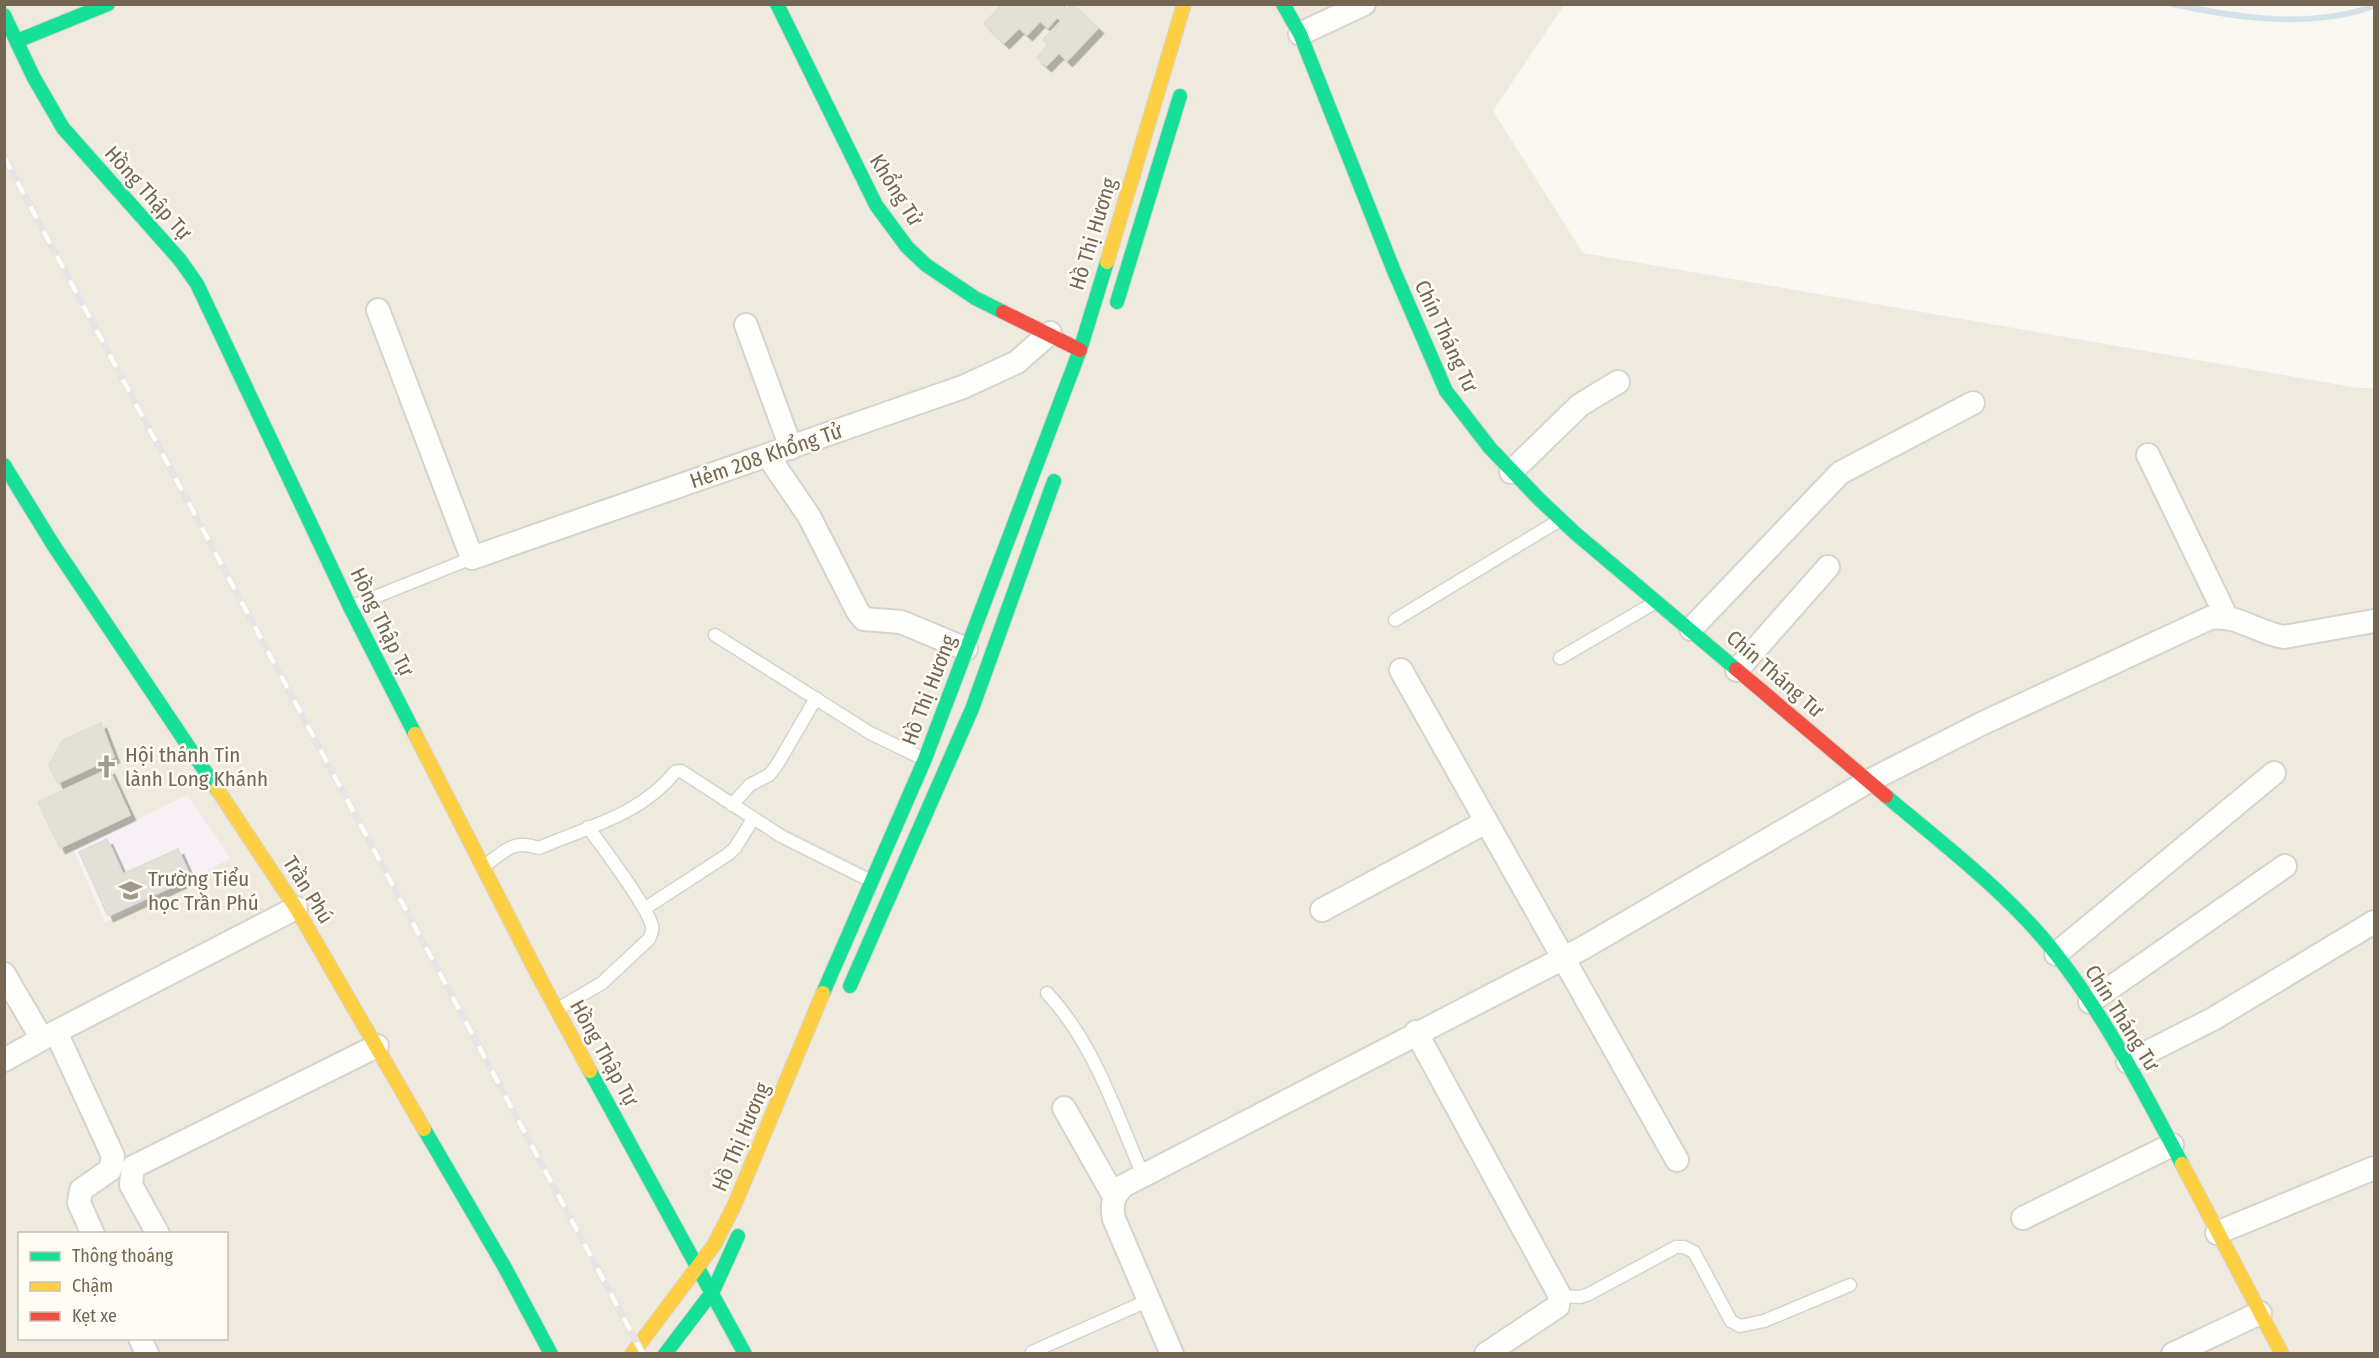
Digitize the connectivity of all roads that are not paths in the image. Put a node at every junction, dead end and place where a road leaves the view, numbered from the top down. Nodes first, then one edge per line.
1 (108, 4) edge
2 (777, 4) edge
3 (1184, 4) edge
4 (1283, 4) edge
5 (1364, 4) edge
6 (4, 15) edge
7 (1300, 34) junction
8 (17, 41) junction
9 (1184, 83) dead end
10 (378, 310) dead end
11 (1112, 315) dead end
12 (746, 325) dead end
13 (1050, 333) junction
14 (1080, 350) junction
15 (1618, 382) dead end
16 (1973, 403) dead end
17 (791, 448) junction
18 (2148, 455) dead end
19 (768, 456) junction
20 (4, 465) edge
21 (1059, 466) dead end
22 (1511, 472) junction
23 (1561, 520) junction
24 (472, 558) junction
25 (1828, 567) dead end
26 (1658, 601) junction
27 (350, 607) junction
28 (2226, 616) junction
29 (1395, 620) dead end
30 (2374, 621) edge
31 (1691, 629) junction
32 (715, 635) dead end
33 (966, 650) junction
34 (1560, 658) dead end
35 (1401, 670) dead end
36 (1737, 670) junction
37 (816, 698) junction
38 (925, 759) junction
39 (2274, 773) dead end
40 (1867, 782) junction
41 (732, 805) junction
42 (753, 819) junction
43 (1486, 822) junction
44 (588, 826) junction
45 (2285, 866) dead end
46 (482, 867) junction
47 (870, 880) junction
48 (296, 908) junction
49 (644, 909) junction
50 (1322, 910) dead end
51 (2374, 922) edge
52 (2056, 954) junction
53 (1563, 958) junction
54 (4, 974) edge
55 (1047, 993) dead end
56 (843, 1002) dead end
57 (2090, 1002) junction
58 (556, 1011) junction
59 (1416, 1032) junction
60 (49, 1036) junction
61 (377, 1046) junction
62 (4, 1060) edge
63 (2128, 1062) junction
64 (1064, 1108) dead end
65 (2172, 1145) junction
66 (1677, 1160) dead end
67 (2374, 1168) edge
68 (1143, 1175) junction
69 (1114, 1196) junction
70 (2023, 1218) dead end
71 (742, 1228) dead end
72 (93, 1232) edge
73 (157, 1232) edge
74 (2217, 1233) junction
75 (699, 1266) junction
76 (1850, 1285) dead end
77 (712, 1292) junction
78 (1560, 1296) junction
79 (1147, 1301) junction
80 (2260, 1313) junction
81 (1032, 1352) edge
82 (551, 1353) edge
83 (632, 1353) edge
84 (665, 1353) edge
85 (746, 1353) edge
86 (1172, 1353) edge
87 (1486, 1353) edge
88 (2173, 1353) edge
89 (2282, 1353) edge

1 - 8 street
2 - 13 street, Khổng Tử
3 - 14 street, Hồ Thị Hương
4 - 7 street, Chín Tháng Tư
5 - 7 street
6 - 8 street, Hồng Thập Tự
7 - 22 street, Chín Tháng Tư
8 - 27 street, Hồng Thập Tự
9 - 11 street, Hồ Thị Hương
10 - 24 street
12 - 17 street
13 - 14 street, Khổng Tử
13 - 17 street, Hẻm 208 Khổng Tử
14 - 33 street, Hồ Thị Hương
15 - 22 street
16 - 31 street
17 - 19 street, Hẻm 208 Khổng Tử
18 - 28 street
19 - 24 street, Hẻm 208 Khổng Tử
19 - 33 street
20 - 48 street, Trần Phú
21 - 56 street
22 - 23 street, Chín Tháng Tư
23 - 26 street, Chín Tháng Tư
23 - 29 lane
24 - 27 lane, Hẻm 208 Khổng Tử
25 - 36 street
26 - 31 street, Chín Tháng Tư
26 - 34 lane
27 - 46 street, Hồng Thập Tự
28 - 30 street
28 - 40 street
31 - 36 street, Chín Tháng Tư
32 - 37 lane
33 - 38 street, Hồ Thị Hương
35 - 43 street
36 - 40 street, Chín Tháng Tư
37 - 38 lane
37 - 41 lane
38 - 47 street, Hồ Thị Hương
39 - 52 street
40 - 52 street, Chín Tháng Tư
40 - 53 street
41 - 42 lane
41 - 44 lane
42 - 47 lane
42 - 49 lane
43 - 50 street
43 - 53 street
44 - 46 lane
44 - 49 lane
45 - 57 street
46 - 58 street, Hồng Thập Tự
47 - 75 street, Hồ Thị Hương
48 - 60 street
48 - 61 street, Trần Phú
49 - 58 lane
51 - 63 street
52 - 57 street, Chín Tháng Tư
53 - 59 street
53 - 66 street
54 - 60 street
55 - 68 lane
57 - 63 street, Chín Tháng Tư
58 - 75 street, Hồng Thập Tự
59 - 68 street
59 - 78 street
60 - 62 street
60 - 72 street
61 - 73 street
61 - 82 street, Trần Phú
63 - 65 street, Chín Tháng Tư
64 - 69 street
65 - 70 street
65 - 74 street, Chín Tháng Tư
67 - 74 street
68 - 69 street
69 - 79 street
71 - 77 street
74 - 80 street, Chín Tháng Tư
75 - 77 street, Hồng Thập Tự
75 - 83 street, Hồ Thị Hương
76 - 78 lane
77 - 84 street
77 - 85 street, Hồng Thập Tự
78 - 87 street
79 - 81 lane
79 - 86 street
80 - 88 street
80 - 89 street, Chín Tháng Tư

